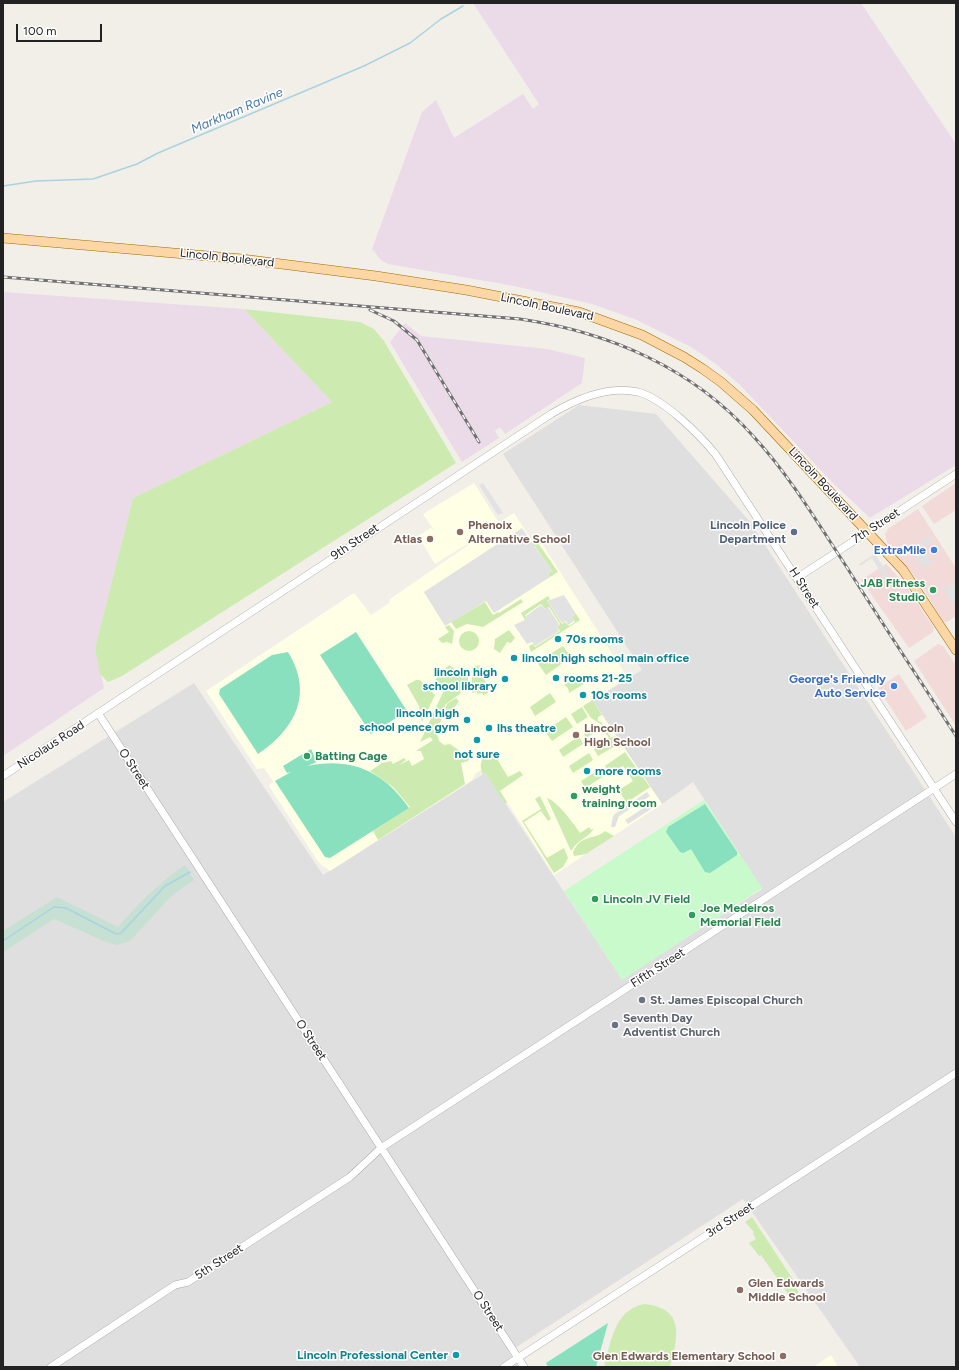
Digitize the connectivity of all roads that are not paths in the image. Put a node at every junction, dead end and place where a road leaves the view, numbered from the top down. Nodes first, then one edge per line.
1 (3, 238) edge
2 (620, 391) joint
3 (956, 474) edge
4 (868, 532) junction
5 (797, 578) junction
6 (956, 650) edge
7 (98, 713) junction
8 (956, 774) edge
9 (3, 776) edge
10 (933, 788) junction
11 (956, 822) edge
12 (956, 1073) edge
13 (381, 1148) junction
14 (518, 1358) junction
15 (51, 1367) edge
16 (504, 1367) edge
17 (524, 1367) edge

1 - 4 main road, Lincoln Boulevard
2 - 5 street, H Street
2 - 7 street, 9th Street
3 - 4 street, 7th Street
4 - 5 street, 7th Street
4 - 6 main road, Lincoln Boulevard
5 - 10 street, H Street
7 - 9 street, Nicolaus Road
7 - 13 street, O Street
8 - 10 street
10 - 11 street, H Street
10 - 13 street, Fifth Street
12 - 14 street, 3rd Street
13 - 14 street, O Street
13 - 15 street, 5th Street
14 - 16 street, 3rd Street
14 - 17 street, O Street

